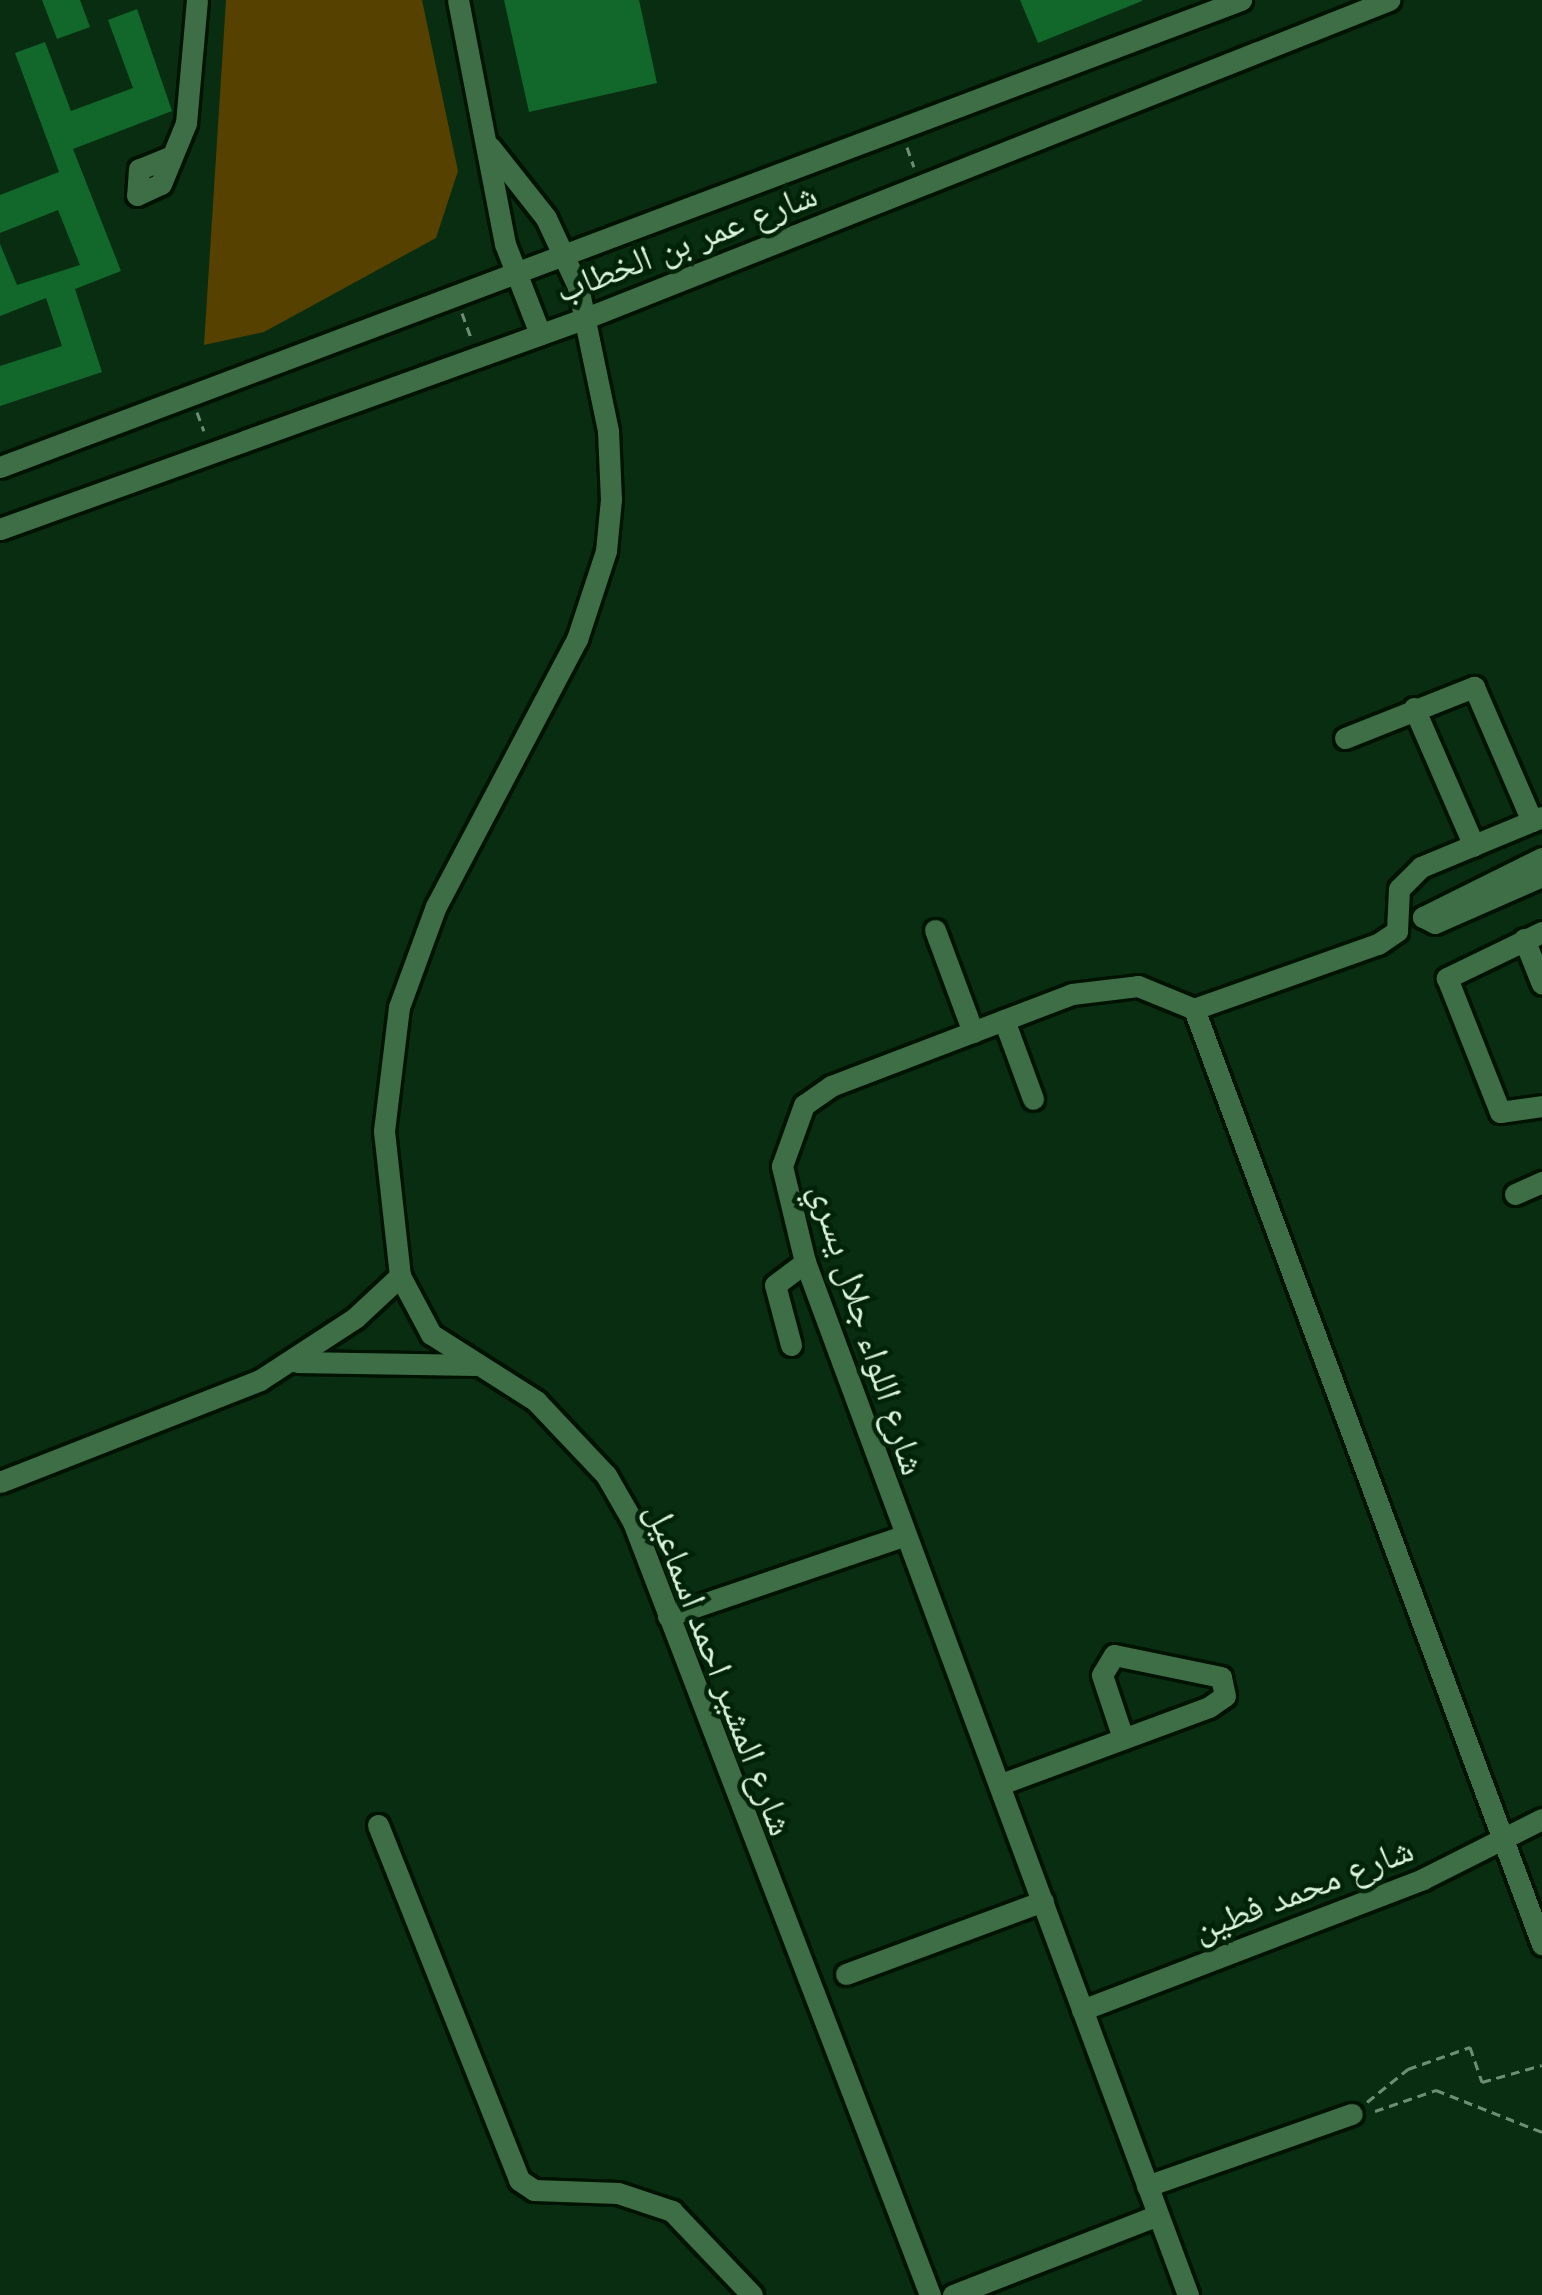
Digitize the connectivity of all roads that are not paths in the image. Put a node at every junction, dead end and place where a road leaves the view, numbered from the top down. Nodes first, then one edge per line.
1 (197, 0) edge
2 (458, 0) edge
3 (1241, 0) edge
4 (1390, 0) edge
5 (490, 147) junction
6 (172, 156) dead end
7 (563, 250) junction
8 (512, 267) junction
9 (586, 318) junction
10 (540, 334) junction
11 (0, 467) edge
12 (0, 529) edge
13 (1414, 708) junction
14 (1345, 738) dead end
15 (1537, 819) edge
16 (1474, 846) junction
17 (1542, 858) edge
18 (1542, 876) edge
19 (935, 930) dead end
20 (1533, 935) edge
21 (1542, 984) edge
22 (1194, 1009) junction
23 (1004, 1020) junction
24 (974, 1032) junction
25 (1033, 1099) dead end
26 (1542, 1106) edge
27 (1542, 1182) edge
28 (1515, 1194) dead end
29 (805, 1262) junction
30 (400, 1276) junction
31 (791, 1345) dead end
32 (290, 1362) junction
33 (478, 1365) junction
34 (0, 1482) edge
35 (903, 1536) junction
36 (668, 1616) junction
37 (1123, 1738) junction
38 (1001, 1784) junction
39 (1542, 1819) edge
40 (378, 1825) dead end
41 (1502, 1837) junction
42 (1043, 1900) junction
43 (1542, 1944) edge
44 (847, 1975) dead end
45 (1082, 2010) junction
46 (1352, 2114) road end
47 (1147, 2186) junction
48 (1158, 2216) junction
49 (752, 2295) edge
50 (930, 2295) edge
51 (953, 2295) edge
52 (1187, 2295) edge

1 - 6 street
2 - 5 street
3 - 7 street, شارع عمر بن الخطاب
4 - 9 street, شارع عمر بن الخطاب
5 - 7 street, شارع المشير احمد اسماعيل
5 - 8 street
7 - 8 street, شارع عمر بن الخطاب
7 - 9 street, شارع المشير احمد اسماعيل
8 - 10 street
8 - 11 street, شارع عمر بن الخطاب
9 - 10 street, شارع عمر بن الخطاب
9 - 30 street, شارع المشير احمد اسماعيل
10 - 12 street, شارع عمر بن الخطاب
13 - 14 street
13 - 15 street
13 - 16 street
15 - 16 street
16 - 22 street
17 - 18 street
19 - 24 street
20 - 21 street
20 - 26 street
22 - 23 street, شارع اللواء جلال يسري
22 - 41 street
23 - 24 street, شارع اللواء جلال يسري
23 - 25 street
24 - 29 street, شارع اللواء جلال يسري
27 - 28 street
29 - 31 street
29 - 35 street, شارع اللواء جلال يسري
30 - 32 street
30 - 33 street, شارع المشير احمد اسماعيل
32 - 33 street
32 - 34 street
33 - 36 street, شارع المشير احمد اسماعيل
35 - 36 street
35 - 38 street, شارع اللواء جلال يسري
36 - 50 street, شارع المشير احمد اسماعيل
37 - 37 street
37 - 38 street
38 - 42 street, شارع اللواء جلال يسري
39 - 41 street, شارع محمد فطين
40 - 49 street
41 - 43 street
41 - 45 street, شارع محمد فطين
42 - 44 street
42 - 45 street, شارع اللواء جلال يسري
45 - 47 street, شارع اللواء جلال يسري
46 - 47 street
47 - 48 street, شارع اللواء جلال يسري
48 - 51 street
48 - 52 street, شارع اللواء جلال يسري

